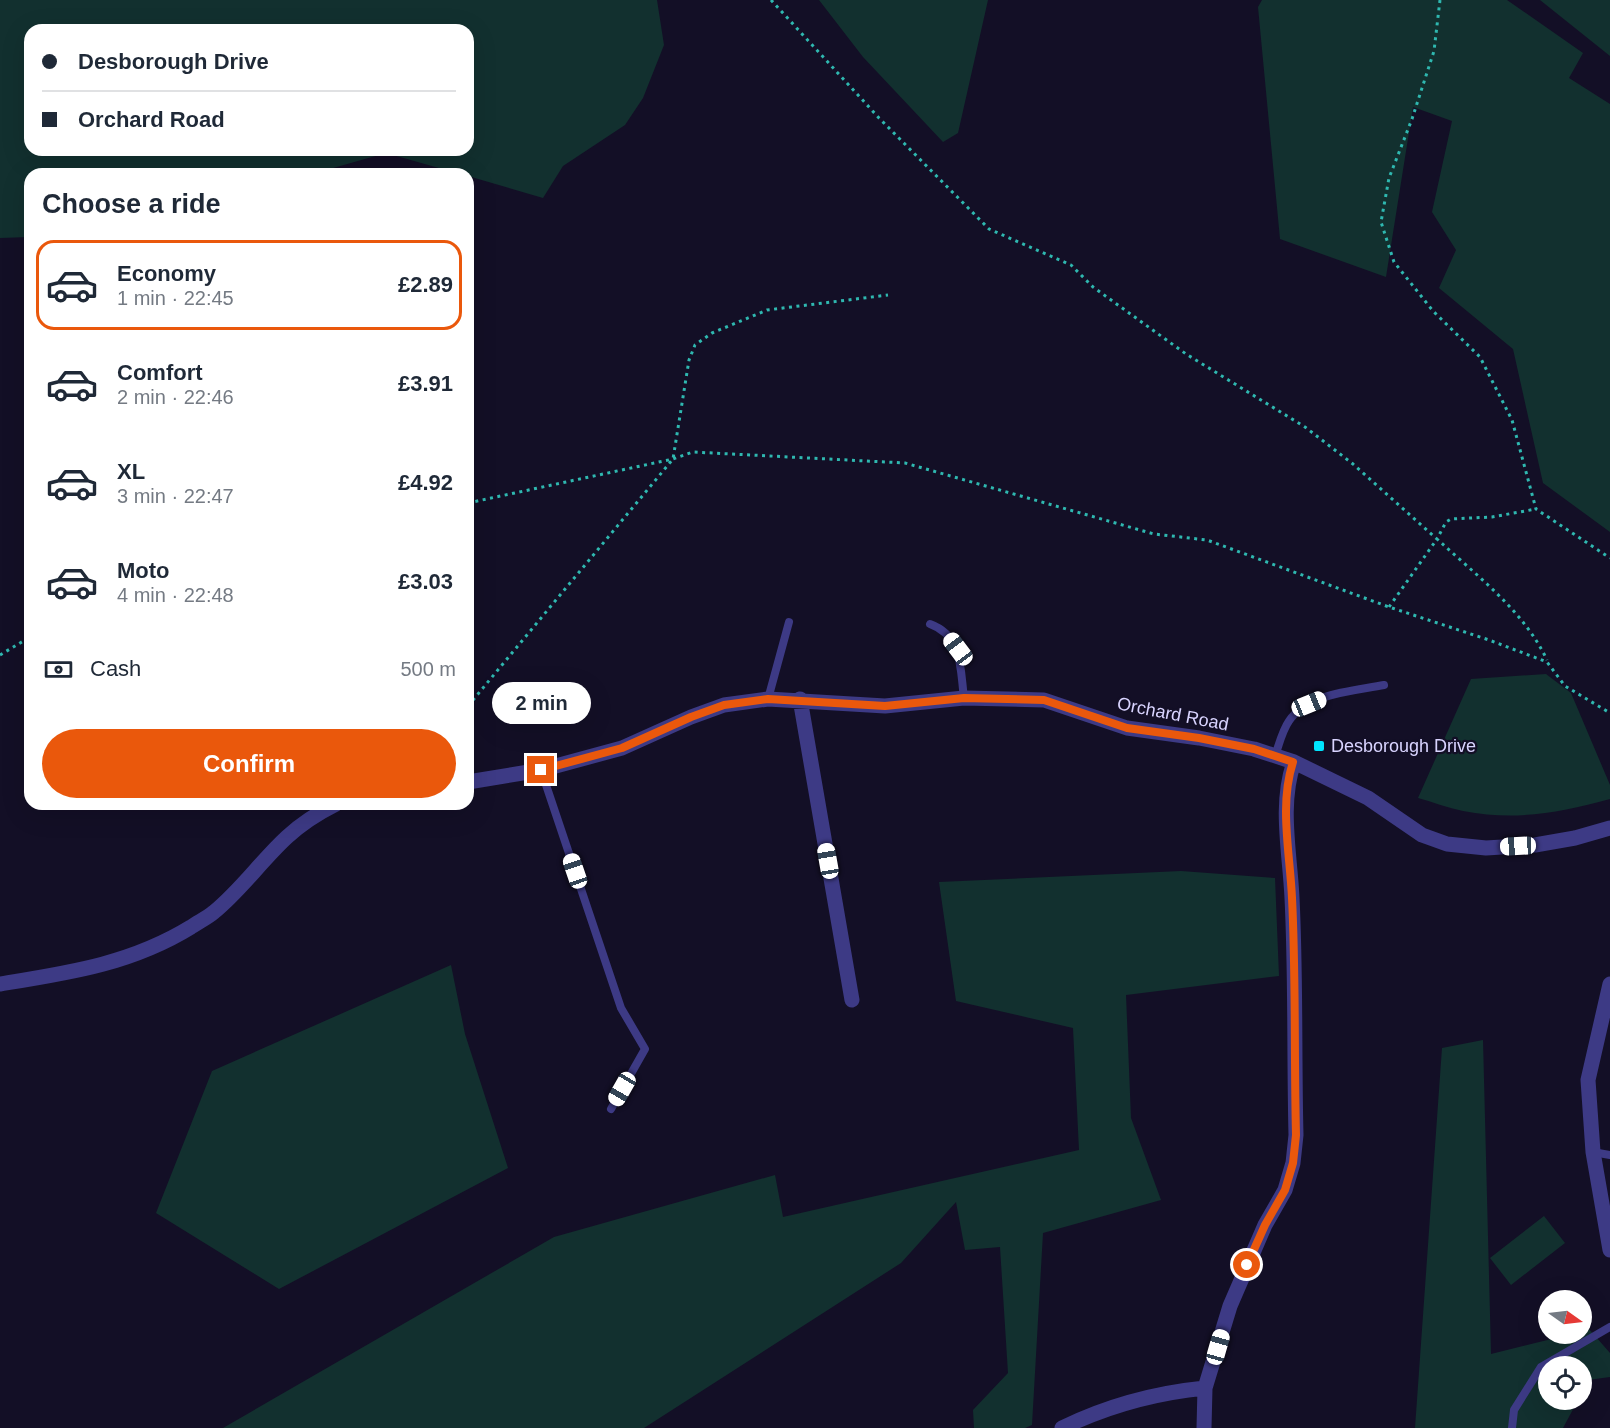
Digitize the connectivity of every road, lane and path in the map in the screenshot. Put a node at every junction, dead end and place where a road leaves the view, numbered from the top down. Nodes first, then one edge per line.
1 (771, 0) edge
2 (1440, 0) edge
3 (888, 295) dead end
4 (673, 459) junction
5 (474, 502) edge
6 (1536, 509) junction
7 (1437, 539) junction
8 (1610, 558) edge
9 (1389, 608) junction
10 (789, 622) dead end
11 (930, 624) dead end
12 (24, 641) edge
13 (0, 655) edge
14 (1547, 662) junction
15 (1384, 685) dead end
16 (964, 698) junction
17 (474, 699) edge
18 (768, 699) junction
19 (800, 699) junction
20 (1610, 713) edge
21 (1275, 756) junction
22 (1293, 762) junction
23 (541, 770) junction
24 (474, 781) edge
25 (325, 810) edge
26 (1610, 828) edge
27 (0, 984) edge
28 (1610, 984) edge
29 (852, 1000) dead end
30 (611, 1109) dead end
31 (1593, 1152) junction
32 (1610, 1155) edge
33 (1610, 1250) edge
34 (1610, 1327) edge
35 (1205, 1388) junction
36 (1062, 1428) edge
37 (1204, 1428) edge
38 (1512, 1428) edge

1 - 7 path
2 - 6 path
3 - 4 path
4 - 5 path
4 - 9 path
4 - 17 path
6 - 7 path
6 - 8 path
7 - 9 path
7 - 14 path
9 - 14 path
10 - 18 lane
11 - 16 lane
12 - 13 path
14 - 20 path
15 - 21 lane
16 - 19 street, Orchard Road
16 - 21 street, Orchard Road
18 - 19 street, Orchard Road
18 - 23 street, Orchard Road
19 - 29 street
21 - 22 street, Orchard Road
22 - 26 street, Orchard Road
22 - 35 street
23 - 24 street, Orchard Road
23 - 30 lane
25 - 27 street
28 - 31 street
31 - 32 lane
31 - 33 street
34 - 38 lane
35 - 36 street
35 - 37 street

